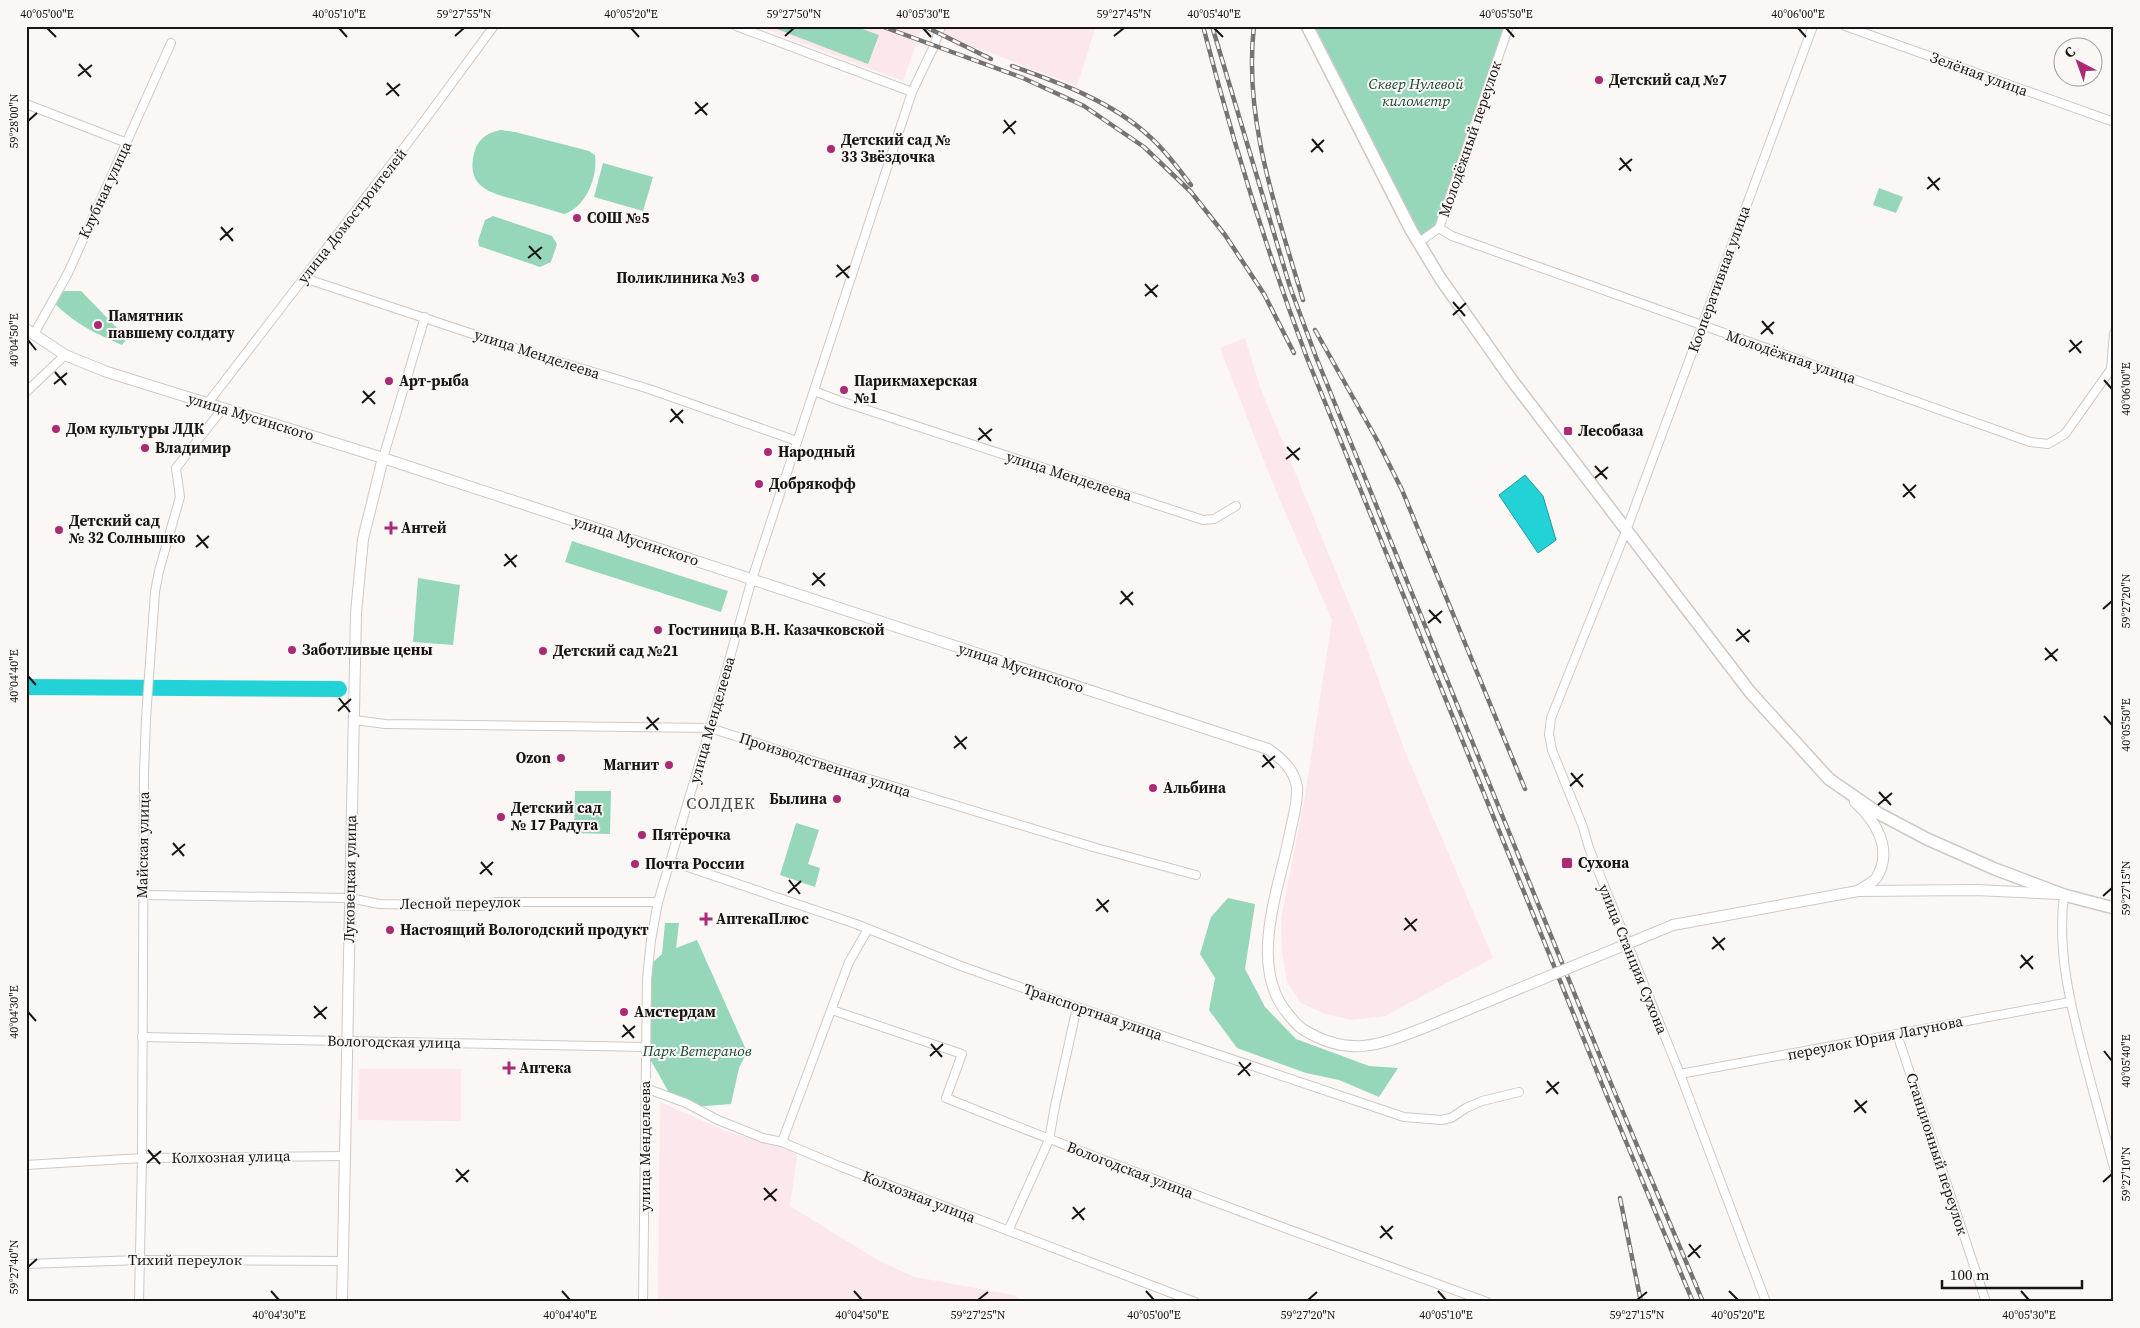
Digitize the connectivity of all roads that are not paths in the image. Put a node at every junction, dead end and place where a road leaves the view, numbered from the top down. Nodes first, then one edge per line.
1 (494, 26) edge
2 (736, 26) edge
3 (941, 26) edge
4 (1307, 26) edge
5 (1510, 26) edge
6 (1812, 26) edge
7 (1845, 26) edge
8 (171, 43) dead end
9 (912, 92) junction
10 (26, 104) edge
11 (2114, 122) edge
12 (127, 143) junction
13 (1438, 228) junction
14 (1418, 243) junction
15 (304, 278) junction
16 (425, 317) junction
17 (1702, 327) junction
18 (30, 332) edge
19 (2114, 333) edge
20 (65, 355) junction
21 (2113, 371) edge
22 (814, 391) junction
23 (26, 392) edge
24 (207, 404) junction
25 (223, 408) junction
26 (797, 441) junction
27 (383, 458) junction
28 (1236, 506) dead end
29 (1626, 531) junction
30 (752, 579) junction
31 (355, 720) junction
32 (710, 728) junction
33 (1829, 778) junction
34 (670, 861) junction
35 (1196, 875) dead end
36 (1858, 891) junction
37 (142, 895) junction
38 (2064, 895) junction
39 (350, 898) junction
40 (658, 902) junction
41 (2114, 908) edge
42 (868, 929) junction
43 (2070, 1002) junction
44 (1077, 1007) junction
45 (832, 1010) junction
46 (1897, 1034) junction
47 (142, 1037) junction
48 (347, 1041) junction
49 (645, 1047) junction
50 (1680, 1074) junction
51 (645, 1088) junction
52 (1519, 1092) dead end
53 (1049, 1140) junction
54 (782, 1142) junction
55 (346, 1156) junction
56 (142, 1158) junction
57 (26, 1165) edge
58 (2114, 1168) edge
59 (1008, 1231) junction
60 (140, 1260) junction
61 (343, 1261) junction
62 (26, 1264) edge
63 (139, 1302) edge
64 (342, 1302) edge
65 (643, 1302) edge
66 (1195, 1302) edge
67 (1488, 1302) edge
68 (1766, 1302) edge
69 (1986, 1302) edge

1 - 15 street, улица Домостроителей
2 - 9 street
3 - 9 street, улица Менделеева
4 - 14 main road
5 - 13 street, Молодёжный переулок
6 - 17 street, Кооперативная улица
7 - 11 street, Зелёная улица
8 - 12 street, Клубная улица
9 - 22 street, улица Менделеева
10 - 12 street
12 - 18 street, Клубная улица
13 - 14 street, Молодёжный переулок
13 - 17 street, Молодёжная улица
14 - 29 main road
15 - 16 street, улица Менделеева
15 - 24 street, улица Домостроителей
16 - 26 street, улица Менделеева
16 - 27 street
17 - 21 street, Молодёжная улица
17 - 29 street, Кооперативная улица
18 - 20 street, улица Мусинского
19 - 21 street
20 - 23 street
20 - 24 street, улица Мусинского
22 - 26 street, улица Менделеева
22 - 28 street, улица Менделеева
24 - 25 street, улица Мусинского
25 - 27 street, улица Мусинского
25 - 37 street, Майская улица
26 - 30 street, улица Менделеева
27 - 30 street, улица Мусинского
27 - 31 street, Луковецкая улица
29 - 33 main road
29 - 50 street, улица Станция Сухона
30 - 32 street, улица Менделеева
30 - 36 street, улица Мусинского, bridge
31 - 32 street, Производственная улица
31 - 39 street, Луковецкая улица
32 - 34 street, улица Менделеева
32 - 35 street, Производственная улица
33 - 36 street
33 - 38 main road
34 - 40 street, улица Менделеева
34 - 42 street, Транспортная улица
36 - 38 street, улица Мусинского
37 - 39 street, Лесной переулок
37 - 47 street, Майская улица
38 - 41 main road
38 - 43 street
39 - 40 street, Лесной переулок
39 - 48 street, Луковецкая улица
40 - 49 street, улица Менделеева
42 - 44 street, Транспортная улица
42 - 45 street
43 - 46 street, переулок Юрия Лагунова
43 - 58 street
44 - 52 street, Транспортная улица
44 - 53 street
45 - 53 street, Вологодская улица
45 - 54 street
46 - 50 street, переулок Юрия Лагунова
46 - 69 street, Станционный переулок
47 - 48 street, Вологодская улица
47 - 56 street, Майская улица
48 - 49 street, Вологодская улица
48 - 55 street, Луковецкая улица
49 - 51 street, улица Менделеева
50 - 68 street, улица Станция Сухона
51 - 54 street, Колхозная улица
51 - 65 street, улица Менделеева
53 - 59 street
53 - 67 street, Вологодская улица
54 - 59 street, Колхозная улица
55 - 56 street, Колхозная улица
55 - 61 street, Луковецкая улица
56 - 57 street, Колхозная улица
56 - 60 street, Майская улица
59 - 66 street, Колхозная улица
60 - 61 street, Тихий переулок
60 - 62 street, Тихий переулок
60 - 63 street, Майская улица
61 - 64 street, Луковецкая улица

